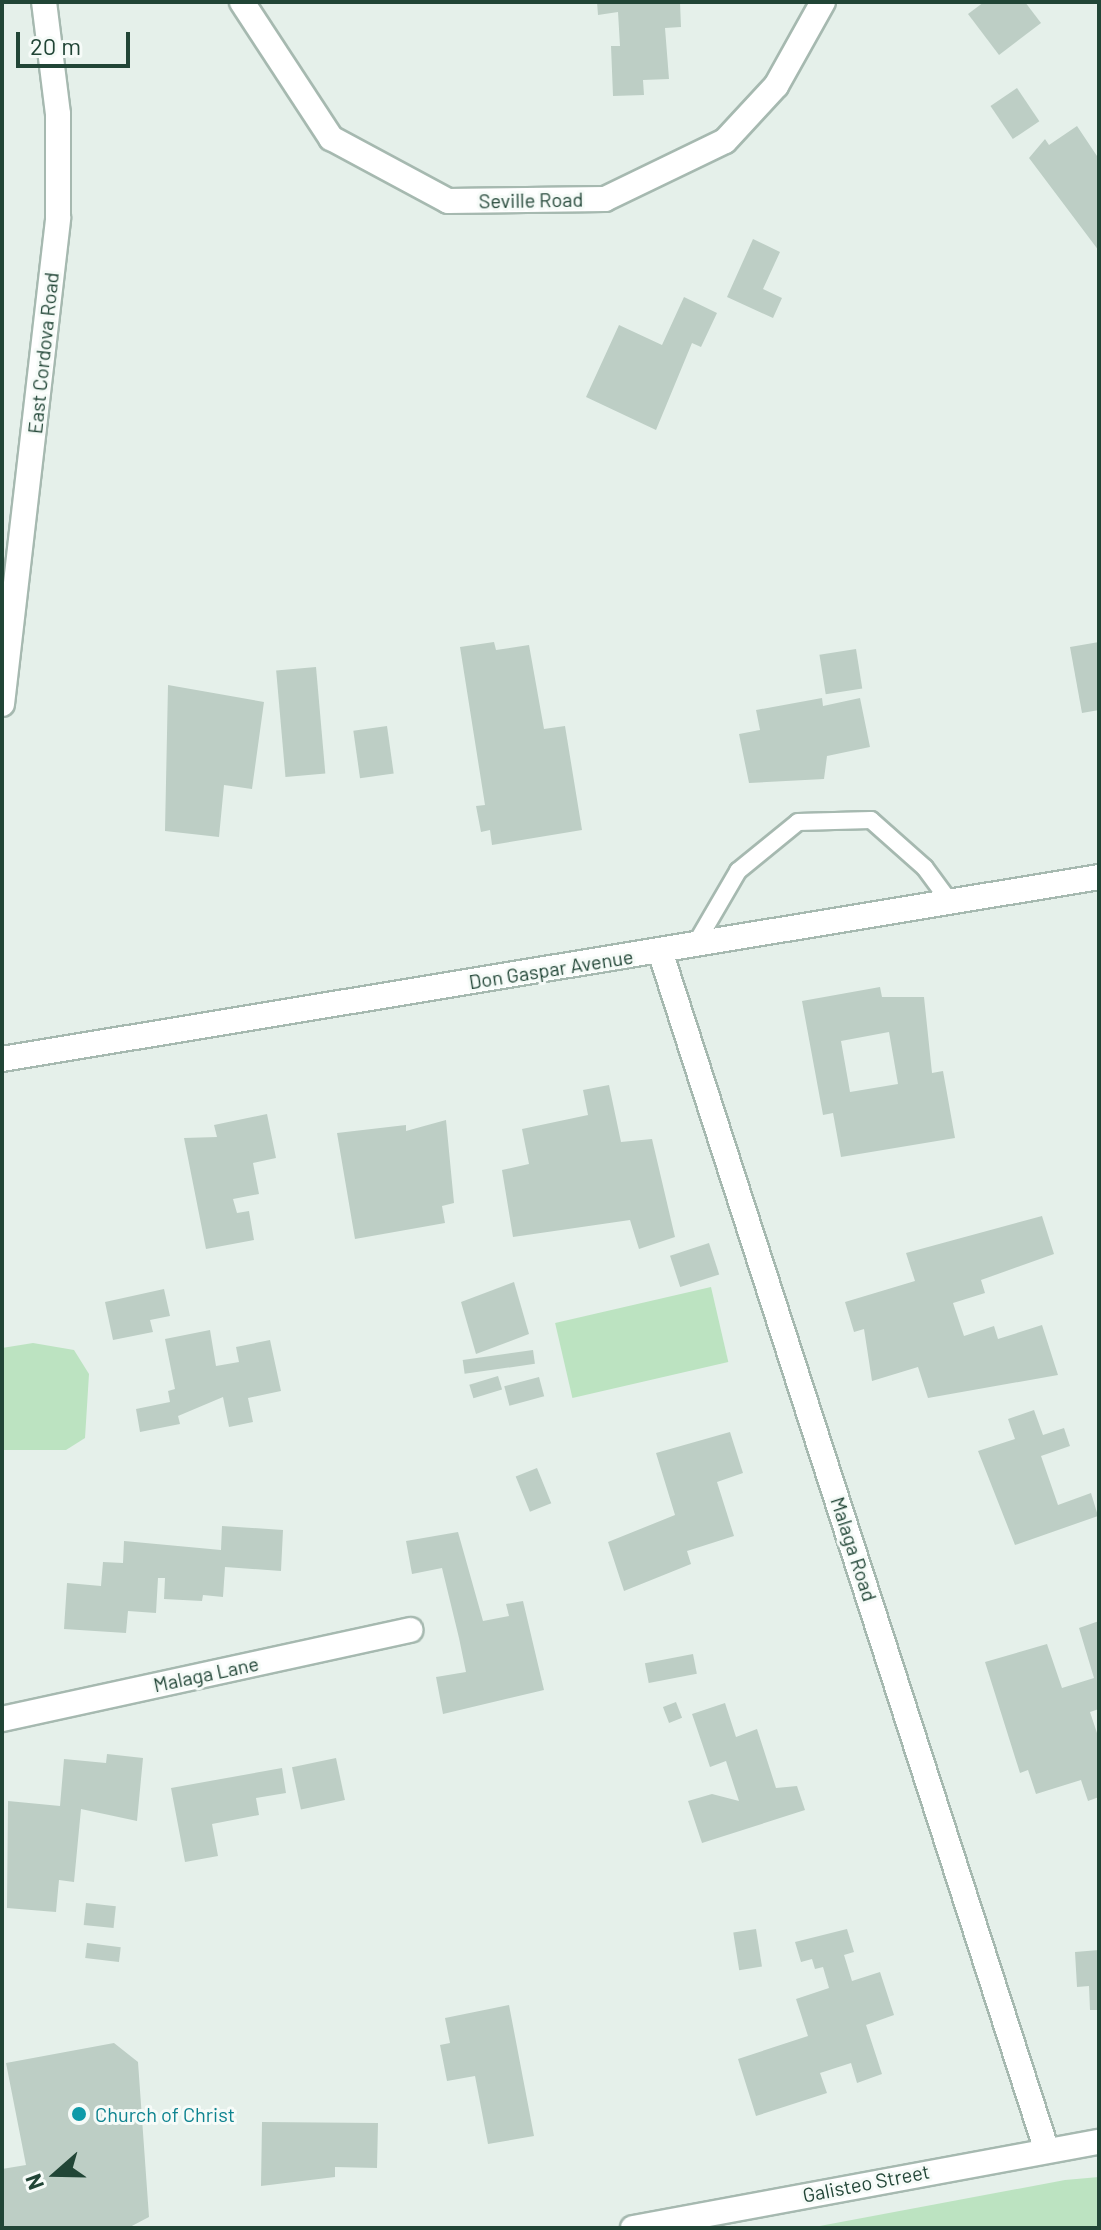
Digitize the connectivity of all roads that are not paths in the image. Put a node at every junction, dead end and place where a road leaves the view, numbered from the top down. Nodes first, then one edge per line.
1 (44, 2) edge
2 (242, 2) edge
3 (823, 2) edge
4 (2, 704) edge
5 (1099, 877) edge
6 (950, 902) junction
7 (695, 945) junction
8 (660, 951) junction
9 (2, 1059) edge
10 (410, 1630) dead end
11 (2, 1719) edge
12 (1099, 2142) edge
13 (1046, 2148) junction
14 (633, 2228) edge

1 - 4 street, East Cordova Road
2 - 3 street, Seville Road
5 - 6 street, Don Gaspar Avenue
6 - 7 street, Don Gaspar Avenue
6 - 7 lane
7 - 8 street, Don Gaspar Avenue
8 - 9 street, Don Gaspar Avenue
8 - 13 street, Malaga Road
10 - 11 street, Malaga Lane
12 - 13 street, Galisteo Street
13 - 14 street, Galisteo Street

